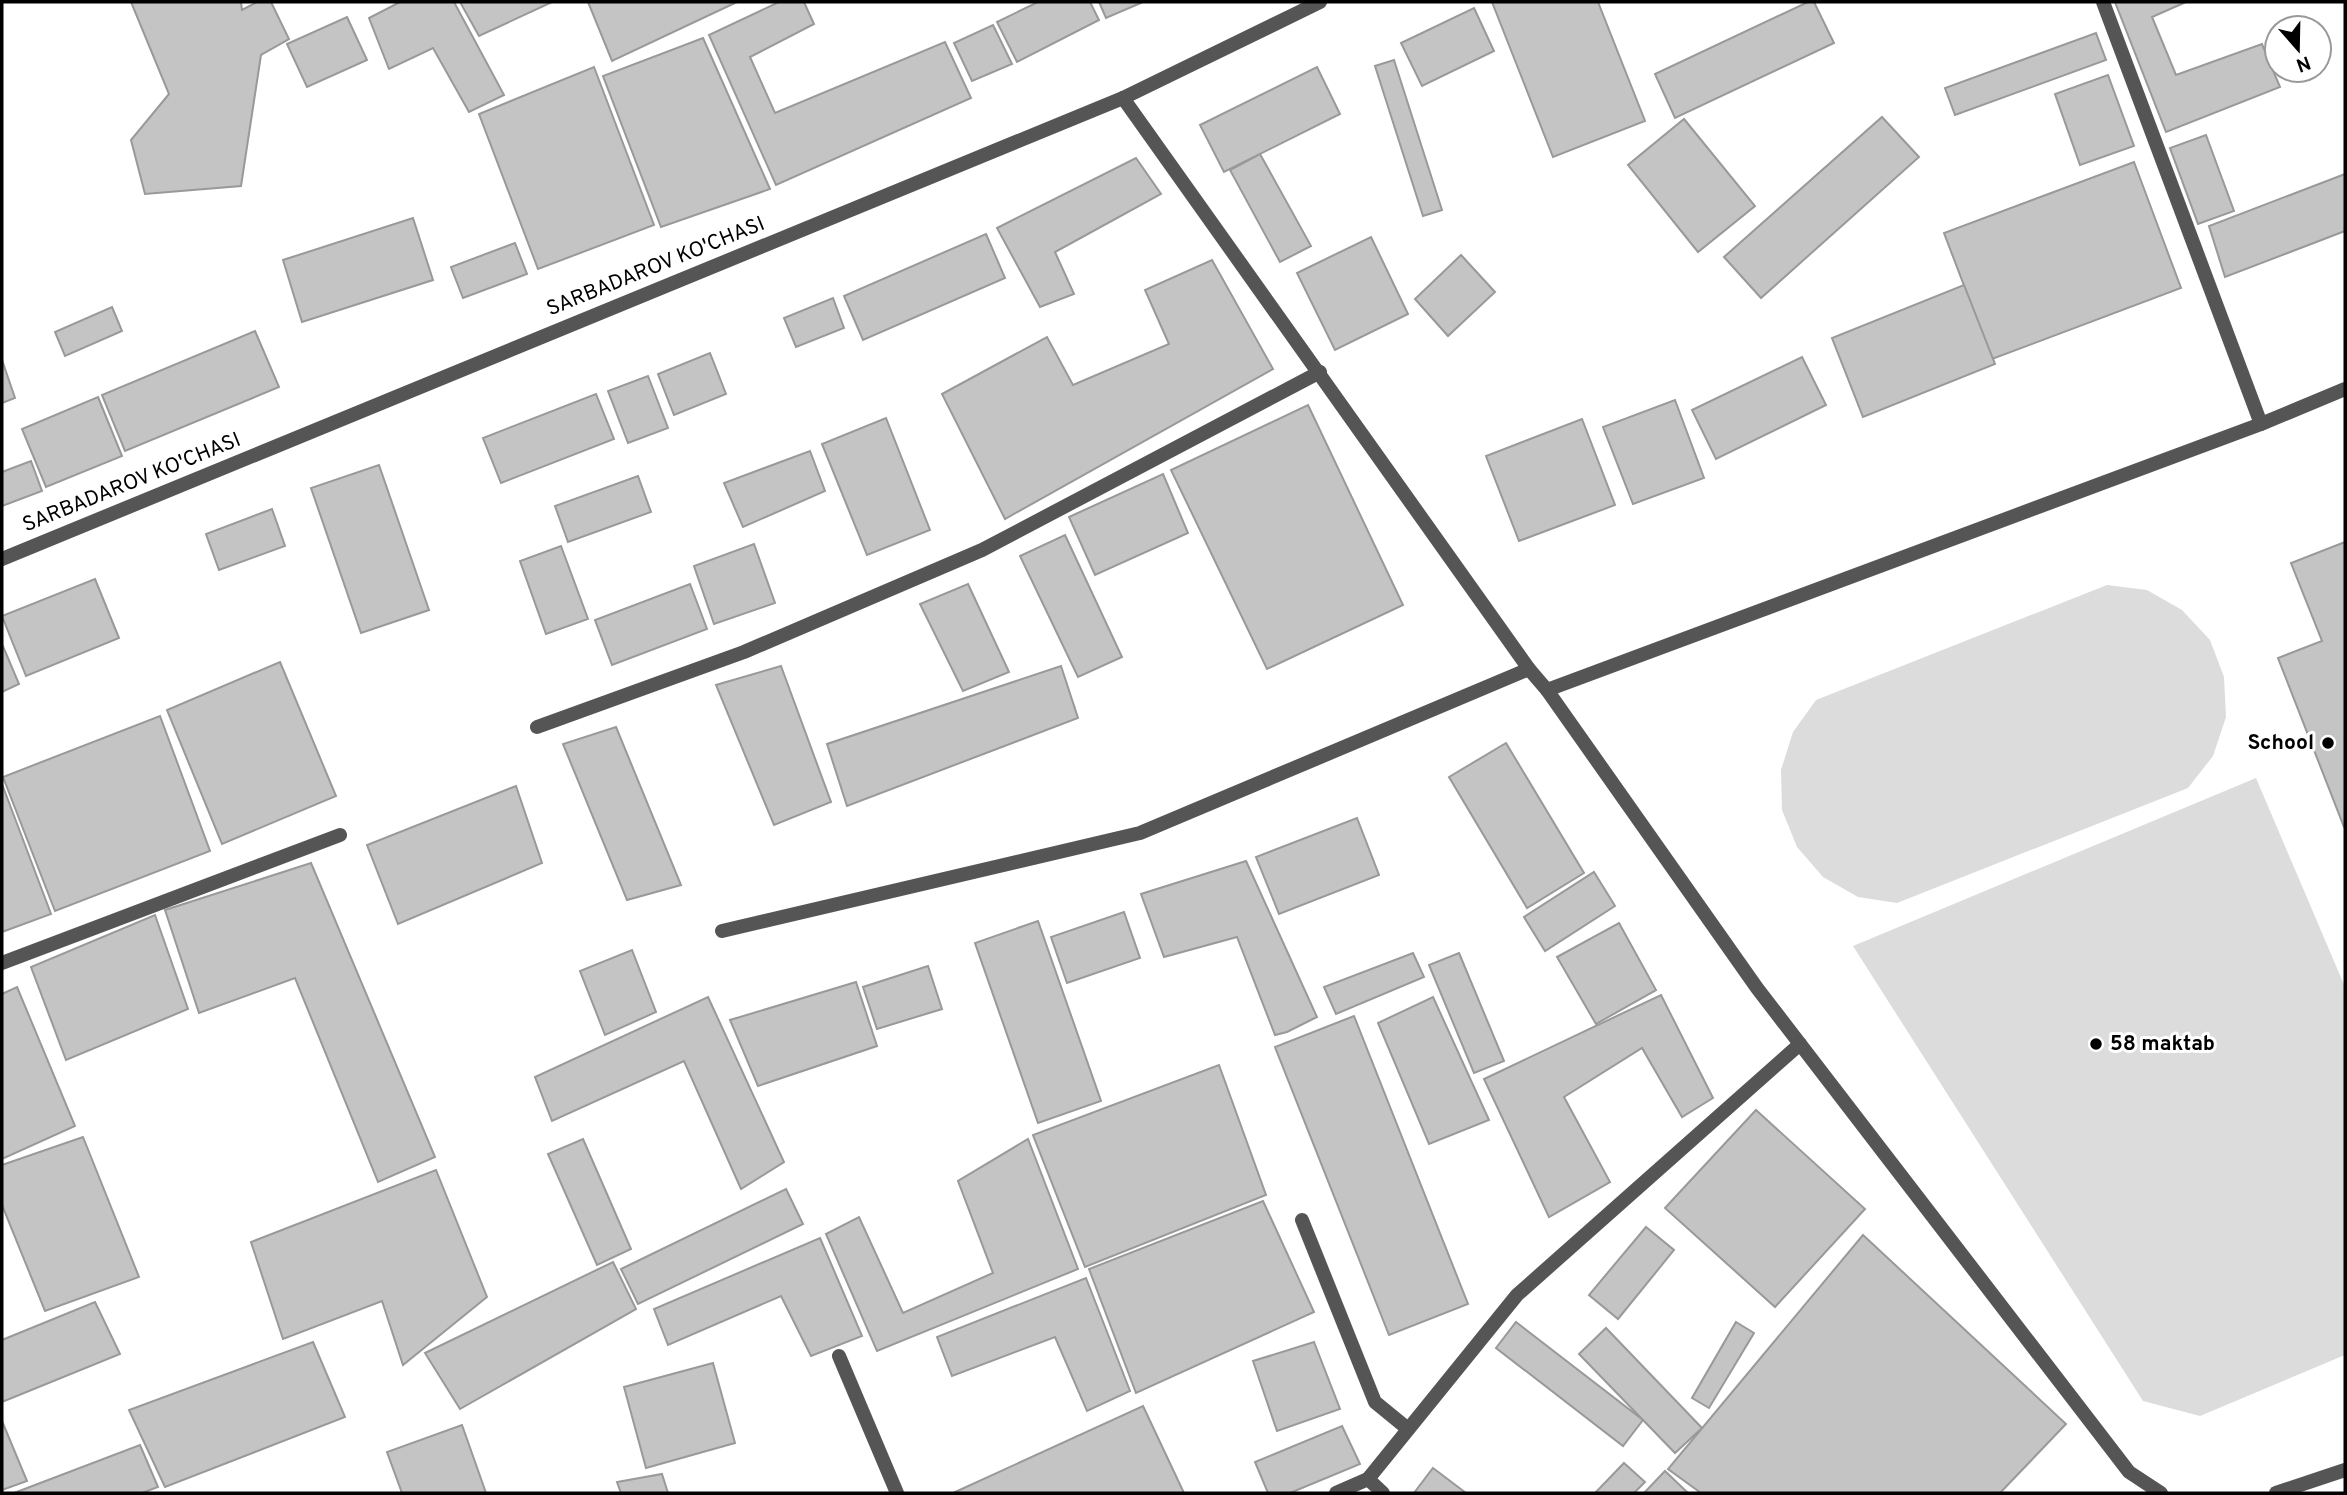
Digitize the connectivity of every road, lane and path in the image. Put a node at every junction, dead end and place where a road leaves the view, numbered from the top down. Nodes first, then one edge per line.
1 (1321, 2) edge
2 (2104, 2) edge
3 (1124, 98) junction
4 (1320, 372) junction
5 (2345, 389) edge
6 (2261, 424) junction
7 (2, 559) edge
8 (1529, 669) junction
9 (1547, 690) junction
10 (537, 727) dead end
11 (340, 835) dead end
12 (722, 931) dead end
13 (2, 963) edge
14 (1800, 1044) junction
15 (1302, 1220) dead end
16 (839, 1356) dead end
17 (1408, 1429) junction
18 (2345, 1470) edge
19 (1367, 1479) junction
20 (897, 1493) edge
21 (1336, 1493) edge
22 (1383, 1493) edge
23 (2161, 1493) edge
24 (2276, 1493) edge

1 - 3 street, SARBADAROV KO'CHASI
2 - 6 street
3 - 4 street
3 - 7 street, SARBADAROV KO'CHASI
4 - 8 street
4 - 10 street
5 - 6 street
6 - 9 street
8 - 9 street
8 - 12 street
9 - 14 street
11 - 13 street
14 - 17 street
14 - 23 street
15 - 17 street
16 - 20 street
17 - 19 street
18 - 24 street
19 - 21 street
19 - 22 street

